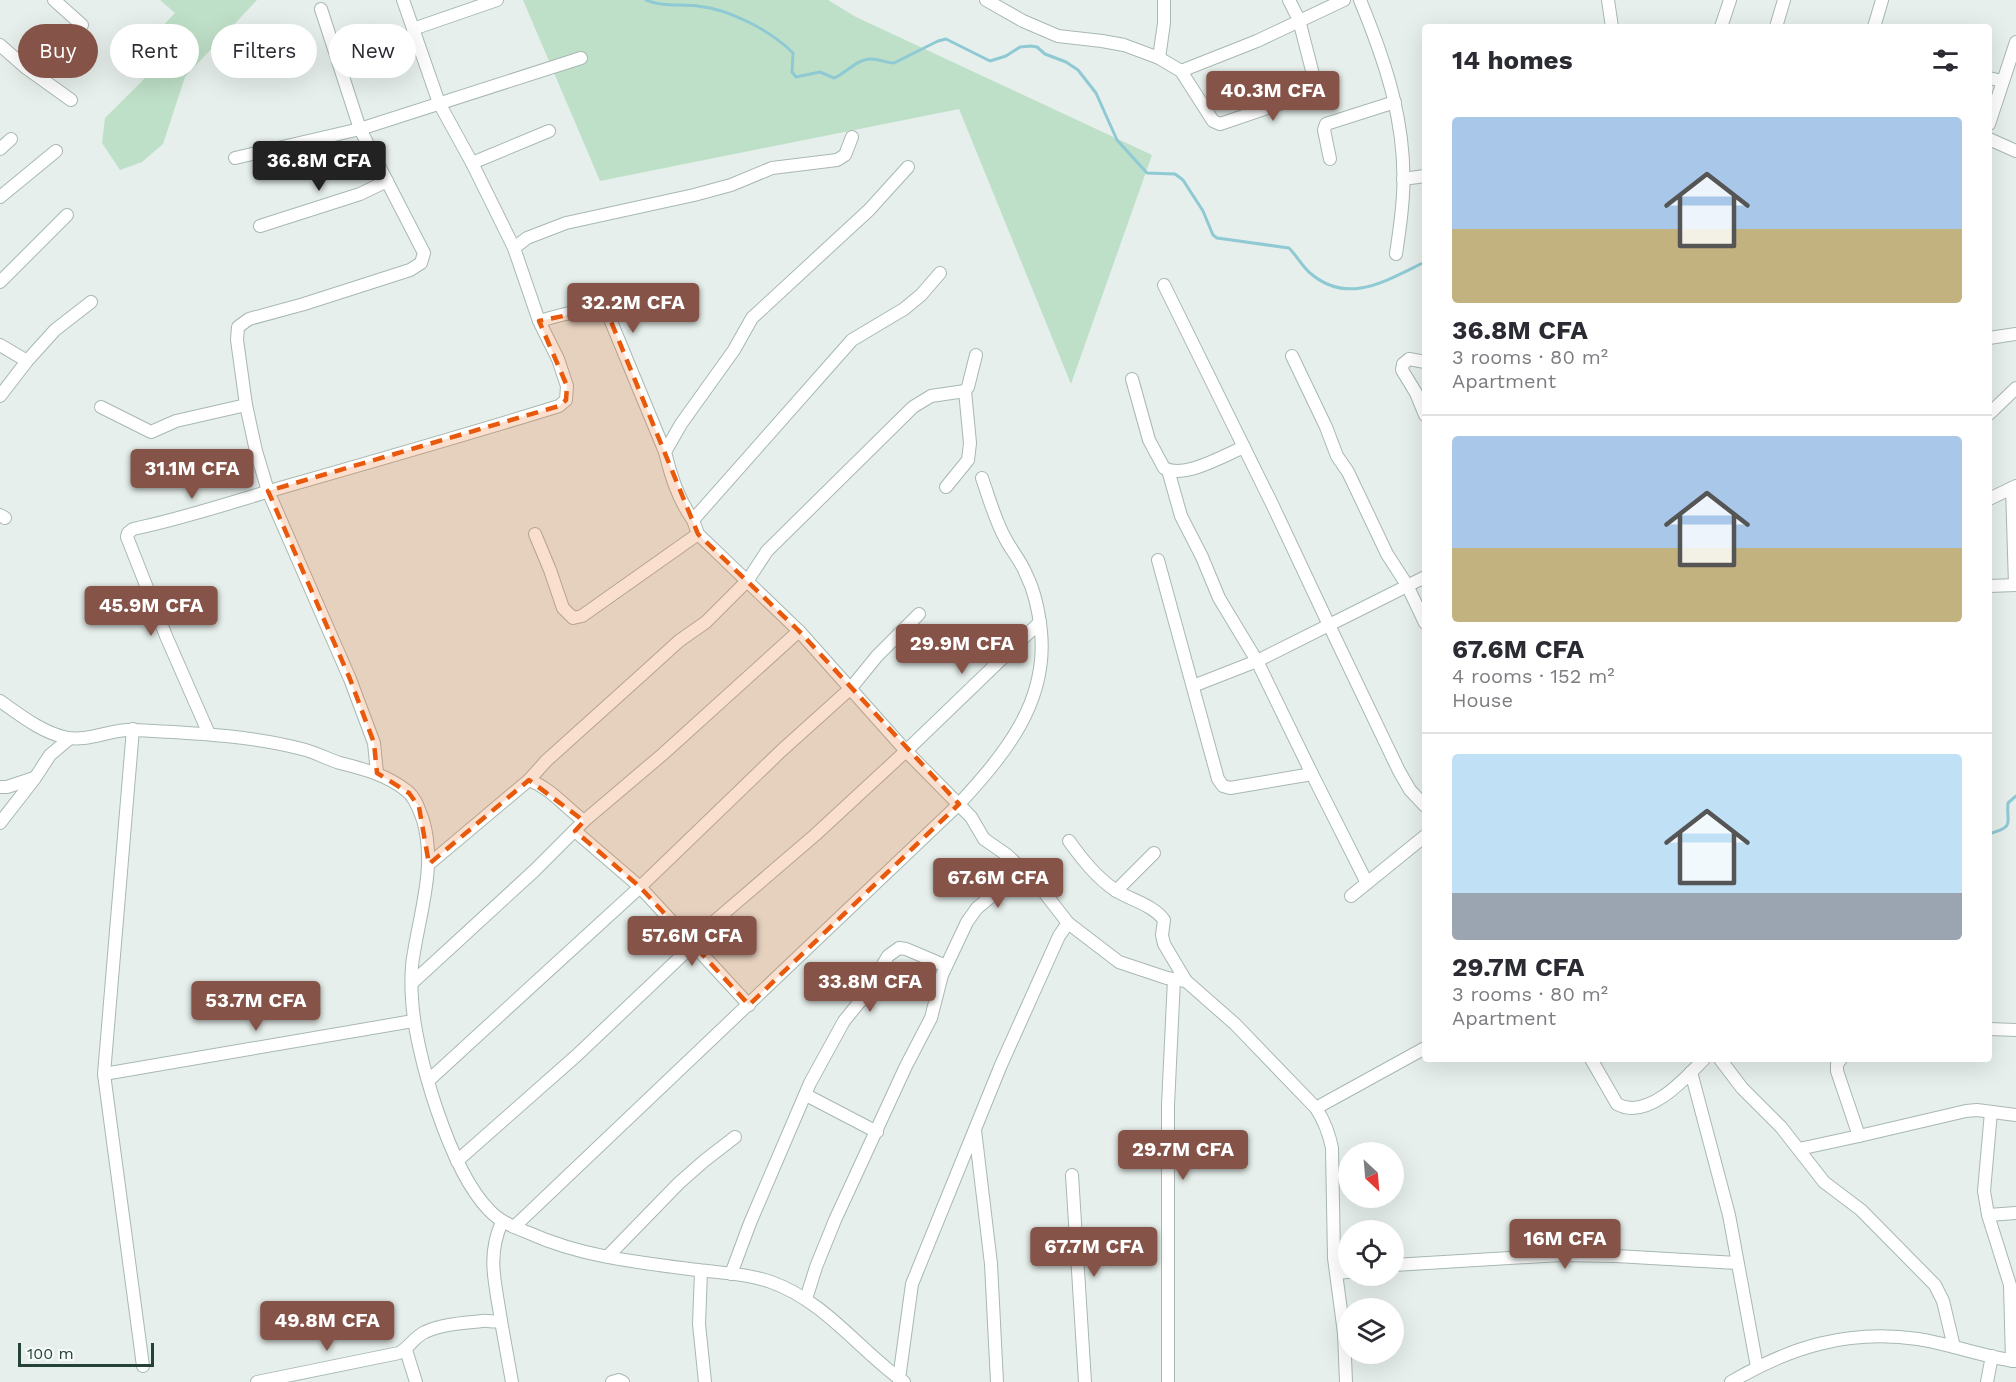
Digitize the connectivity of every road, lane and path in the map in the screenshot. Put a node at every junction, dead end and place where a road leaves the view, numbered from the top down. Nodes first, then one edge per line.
1 (54, 0) edge
2 (403, 0) edge
3 (497, 0) edge
4 (986, 0) edge
5 (1164, 0) edge
6 (1289, 0) edge
7 (1344, 0) edge
8 (1360, 0) edge
9 (1608, 0) edge
10 (1730, 0) edge
11 (1784, 0) edge
12 (1882, 0) edge
13 (321, 9) dead end
14 (1299, 20) junction
15 (81, 24) edge
16 (411, 24) edge
17 (1612, 24) edge
18 (1722, 24) edge
19 (1777, 24) edge
20 (1875, 24) edge
21 (416, 28) edge
22 (416, 38) edge
23 (2016, 42) edge
24 (0, 45) edge
25 (581, 58) dead end
26 (1159, 58) junction
27 (1182, 71) junction
28 (1992, 79) edge
29 (2002, 81) junction
30 (71, 100) dead end
31 (1395, 102) junction
32 (439, 103) junction
33 (1992, 114) edge
34 (360, 129) junction
35 (549, 131) dead end
36 (852, 137) dead end
37 (11, 139) dead end
38 (1992, 140) edge
39 (0, 148) edge
40 (56, 151) dead end
41 (2016, 151) edge
42 (235, 158) dead end
43 (1330, 159) dead end
44 (472, 164) junction
45 (908, 168) dead end
46 (1422, 176) edge
47 (1403, 179) junction
48 (387, 181) junction
49 (0, 197) edge
50 (67, 215) dead end
51 (260, 226) dead end
52 (514, 248) junction
53 (1396, 254) dead end
54 (940, 273) dead end
55 (0, 282) edge
56 (1164, 285) dead end
57 (91, 302) dead end
58 (539, 321) junction
59 (2016, 334) edge
60 (1992, 338) edge
61 (0, 345) edge
62 (976, 355) dead end
63 (1292, 357) dead end
64 (27, 361) junction
65 (1422, 361) edge
66 (1132, 379) dead end
67 (2016, 388) edge
68 (965, 391) junction
69 (0, 396) edge
70 (246, 405) junction
71 (101, 407) dead end
72 (1422, 408) edge
73 (1992, 411) edge
74 (1244, 447) junction
75 (665, 452) junction
76 (1168, 470) junction
77 (982, 478) dead end
78 (946, 487) dead end
79 (2014, 487) edge
80 (268, 491) junction
81 (1992, 498) edge
82 (693, 520) junction
83 (535, 534) dead end
84 (698, 534) junction
85 (1158, 560) dead end
86 (1422, 578) edge
87 (748, 580) junction
88 (1407, 585) junction
89 (2015, 585) edge
90 (1992, 586) edge
91 (919, 614) dead end
92 (1422, 617) edge
93 (1040, 622) junction
94 (1329, 625) junction
95 (799, 631) junction
96 (1257, 661) junction
97 (1193, 686) junction
98 (851, 688) junction
99 (0, 701) edge
100 (134, 729) junction
101 (209, 734) junction
102 (69, 739) junction
103 (906, 751) junction
104 (377, 773) junction
105 (1312, 774) junction
106 (35, 778) junction
107 (529, 780) junction
108 (0, 787) edge
109 (1422, 803) edge
110 (959, 804) junction
111 (585, 820) junction
112 (0, 823) edge
113 (575, 831) junction
114 (1422, 838) edge
115 (1069, 841) dead end
116 (1154, 853) dead end
117 (429, 864) junction
118 (1037, 883) junction
119 (1367, 883) junction
120 (640, 887) junction
121 (1116, 891) junction
122 (1351, 896) dead end
123 (1068, 923) junction
124 (692, 946) junction
125 (946, 966) junction
126 (1180, 980) junction
127 (412, 983) junction
128 (749, 1005) junction
129 (413, 1021) junction
130 (1992, 1029) edge
131 (2016, 1030) edge
132 (1422, 1050) edge
133 (1593, 1062) edge
134 (1701, 1062) edge
135 (1722, 1062) edge
136 (1839, 1062) edge
137 (1691, 1072) junction
138 (104, 1074) junction
139 (429, 1080) junction
140 (806, 1095) junction
141 (1316, 1108) junction
142 (1991, 1112) junction
143 (2016, 1115) edge
144 (975, 1129) junction
145 (877, 1132) junction
146 (1859, 1136) junction
147 (735, 1137) dead end
148 (1799, 1149) junction
149 (457, 1161) junction
150 (1072, 1175) dead end
151 (2016, 1214) edge
152 (1988, 1215) junction
153 (508, 1224) junction
154 (608, 1256) junction
155 (1737, 1263) junction
156 (1404, 1264) edge
157 (2010, 1267) edge
158 (701, 1271) junction
159 (1335, 1273) junction
160 (1338, 1273) edge
161 (731, 1274) junction
162 (806, 1299) junction
163 (501, 1321) junction
164 (1954, 1347) junction
165 (406, 1350) junction
166 (1992, 1356) junction
167 (2014, 1361) edge
168 (143, 1366) dead end
169 (1757, 1367) junction
170 (302, 1377) edge
171 (901, 1380) edge
172 (257, 1382) edge
173 (416, 1382) edge
174 (512, 1382) edge
175 (612, 1382) edge
176 (623, 1382) edge
177 (705, 1382) edge
178 (997, 1382) edge
179 (1085, 1382) edge
180 (1168, 1382) edge
181 (1346, 1382) edge
182 (1731, 1382) edge
183 (1987, 1382) edge

1 - 15 street
2 - 16 street
3 - 21 street
4 - 26 street
5 - 26 street
6 - 14 street
7 - 14 street
8 - 31 street
9 - 17 street
10 - 18 street
11 - 19 street
12 - 20 street
13 - 34 street
14 - 27 street
14 - 27 street
22 - 32 street
23 - 29 street
24 - 30 street
25 - 32 street
26 - 27 street
28 - 29 street
29 - 33 street
31 - 43 street
31 - 47 street
32 - 34 street
32 - 44 street
34 - 42 street
34 - 48 street
35 - 44 street
36 - 52 street
37 - 39 street
38 - 41 street
40 - 49 street
44 - 52 street
45 - 75 street
46 - 47 street
47 - 53 street
48 - 51 street
48 - 70 street
50 - 55 street
52 - 58 street
54 - 82 street
56 - 74 street
57 - 64 street
58 - 75 street
58 - 80 street
59 - 60 street
61 - 64 street
62 - 68 street
63 - 88 street
64 - 69 street
65 - 72 street
66 - 76 street
67 - 73 street
68 - 78 street
68 - 87 street
70 - 71 street
70 - 80 street
74 - 76 street
74 - 94 street
75 - 82 street
76 - 96 street
77 - 93 street
79 - 81 street
79 - 89 street
80 - 101 street
80 - 104 street
82 - 84 street
83 - 84 street
84 - 87 street
85 - 97 street
86 - 88 street
87 - 95 street
87 - 107 street
88 - 92 street
88 - 94 street
89 - 90 street
91 - 98 street
93 - 103 street
93 - 110 street
94 - 96 street
94 - 109 street
95 - 98 street
95 - 111 street
96 - 97 street
96 - 105 street
97 - 105 street
98 - 103 street
98 - 120 street
99 - 102 street
100 - 101 street
100 - 102 street
100 - 138 street
101 - 104 street
102 - 106 street
103 - 110 street
103 - 124 street
104 - 117 street
105 - 119 street
106 - 108 street
106 - 112 street
107 - 111 street
107 - 117 street
110 - 118 street
110 - 128 street
111 - 113 street
113 - 120 street
113 - 127 street
114 - 119 street
115 - 121 street
116 - 121 street
117 - 127 street
118 - 123 street
118 - 125 street
119 - 122 street
120 - 124 street
120 - 139 street
121 - 126 street
123 - 126 street
123 - 144 street
124 - 128 street
124 - 149 street
125 - 140 street
125 - 145 street
126 - 141 street
126 - 180 street
127 - 129 street
128 - 153 street
129 - 138 street
129 - 139 street
130 - 131 street
132 - 141 street
133 - 137 street
134 - 137 street
135 - 148 street
136 - 146 street
137 - 155 street
138 - 168 street
139 - 149 street
140 - 145 street
140 - 161 street
141 - 159 street
142 - 143 street
142 - 146 street
142 - 152 street
144 - 171 street
144 - 178 street
145 - 162 street
146 - 148 street
147 - 154 street
148 - 164 street
149 - 153 street
150 - 179 street
151 - 152 street
152 - 157 street
153 - 154 street
153 - 163 street
154 - 158 street
155 - 156 street
155 - 169 street
157 - 167 street
158 - 161 street
158 - 177 street
159 - 160 street
159 - 181 street
161 - 162 street
162 - 171 street
163 - 165 street
163 - 174 street
164 - 166 street
164 - 169 street
165 - 170 street
165 - 173 street
166 - 167 street
166 - 183 street
169 - 182 street
170 - 172 street
175 - 176 street

